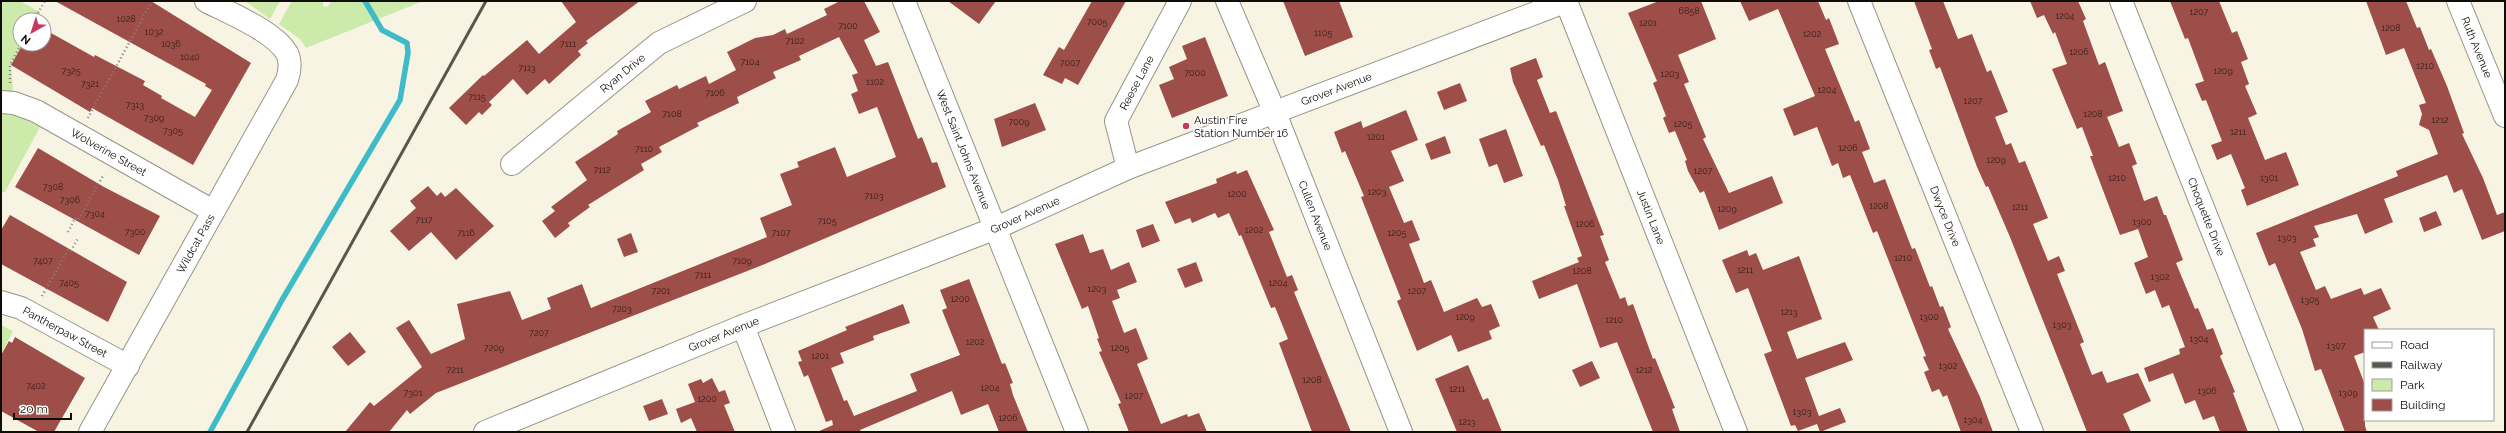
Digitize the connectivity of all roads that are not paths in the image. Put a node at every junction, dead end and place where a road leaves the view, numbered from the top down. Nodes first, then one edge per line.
1 (206, 1) edge
2 (745, 1) edge
3 (904, 1) edge
4 (1180, 1) edge
5 (1227, 1) edge
6 (1566, 1) edge
7 (1859, 1) edge
8 (2121, 1) edge
9 (2458, 1) edge
10 (6, 93) edge
11 (1275, 113) junction
12 (2505, 116) edge
13 (512, 164) dead end
14 (1128, 168) junction
15 (213, 211) junction
16 (996, 228) junction
17 (1, 302) edge
18 (743, 326) junction
19 (128, 366) junction
20 (90, 432) edge
21 (485, 432) edge
22 (784, 432) edge
23 (1077, 432) edge
24 (1401, 432) edge
25 (1736, 432) edge
26 (2032, 432) edge
27 (2292, 432) edge

1 - 15 street, Wildcat Pass
2 - 13 street, Ryan Drive
3 - 16 street, West Saint Johns Avenue
4 - 14 street, Reese Lane
5 - 11 street, Cullen Avenue
6 - 11 street, Grover Avenue
6 - 25 street, Justin Lane
7 - 26 street, Dwyce Drive
8 - 27 street, Choquette Drive
9 - 12 street, Ruth Avenue
10 - 15 street, Wolverine Street
11 - 14 street, Grover Avenue
11 - 24 street, Cullen Avenue
14 - 16 street, Grover Avenue
15 - 19 street, Wildcat Pass
16 - 18 street, Grover Avenue
16 - 23 street, West Saint Johns Avenue
17 - 19 street, Pantherpaw Street
18 - 21 street, Grover Avenue
18 - 22 street
19 - 20 street, Wildcat Pass

